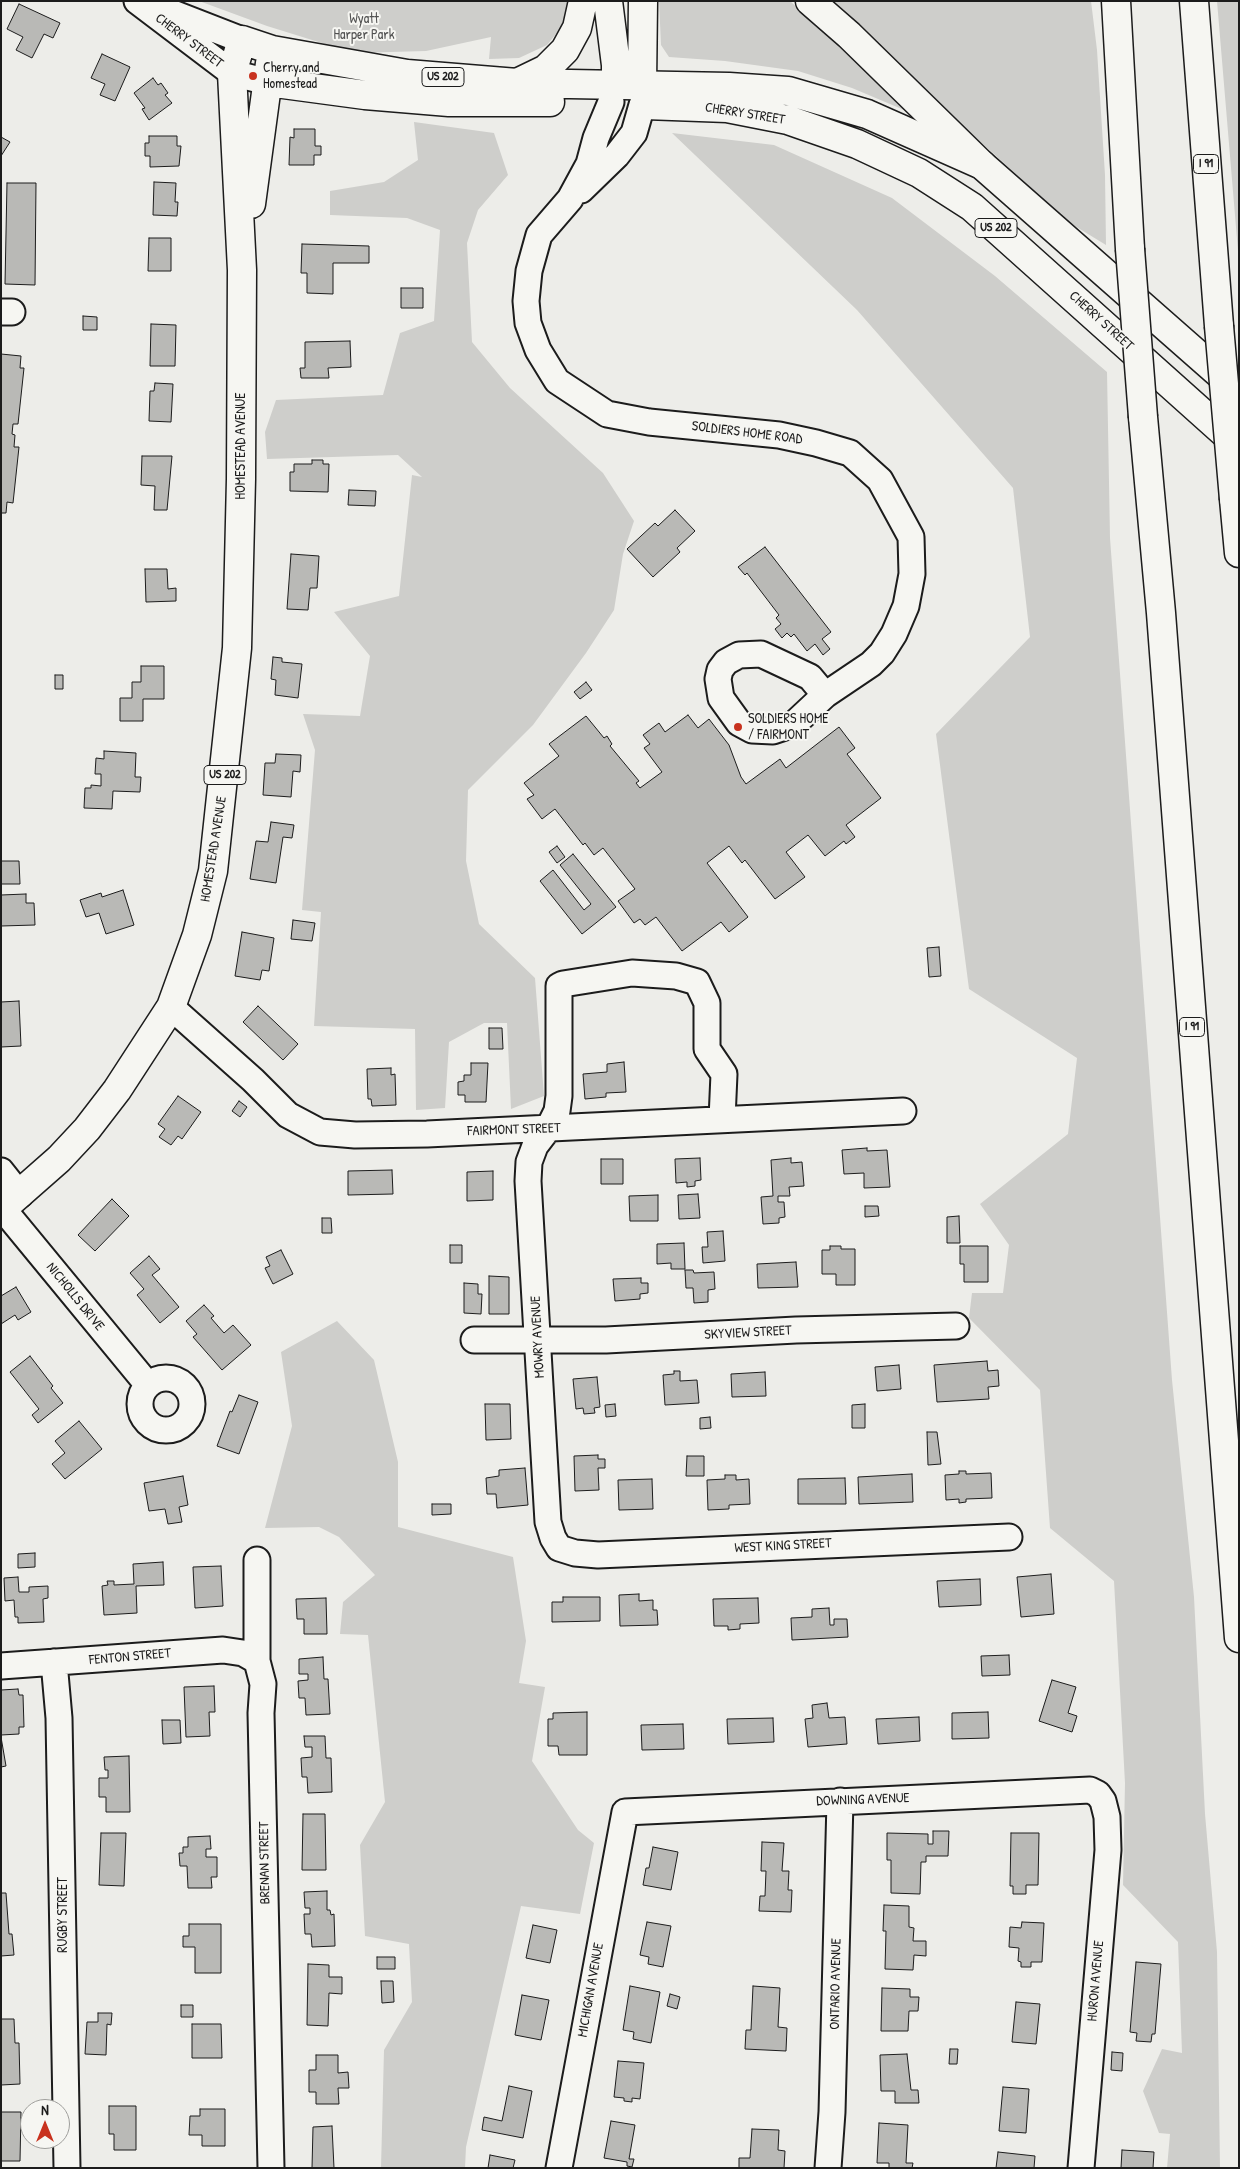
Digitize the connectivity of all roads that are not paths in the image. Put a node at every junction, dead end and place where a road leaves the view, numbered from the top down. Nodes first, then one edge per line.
1 (136, 1) edge
2 (142, 1) edge
3 (583, 1) edge
4 (608, 1) edge
5 (643, 1) edge
6 (810, 1) edge
7 (1101, 1) edge
8 (1116, 1) edge
9 (1194, 1) edge
10 (242, 40) junction
11 (272, 50) junction
12 (232, 73) junction
13 (268, 82) junction
14 (517, 83) junction
15 (628, 95) junction
16 (1124, 154) junction
17 (982, 165) junction
18 (570, 199) junction
19 (242, 270) junction
20 (1239, 391) edge
21 (1239, 446) edge
22 (1239, 553) edge
23 (825, 695) dead end
24 (171, 1007) junction
25 (903, 1111) dead end
26 (722, 1119) junction
27 (548, 1128) junction
28 (1, 1172) edge
29 (8, 1205) edge
30 (956, 1326) dead end
31 (474, 1340) dead end
32 (539, 1342) junction
33 (148, 1385) dead end
34 (1009, 1537) dead end
35 (559, 1548) joint
36 (257, 1560) dead end
37 (1239, 1638) edge
38 (257, 1661) junction
39 (54, 1662) junction
40 (1, 1666) edge
41 (1099, 1796) joint
42 (840, 1801) junction
43 (625, 1812) joint
44 (67, 2168) edge
45 (271, 2168) edge
46 (559, 2168) edge
47 (828, 2168) edge
48 (1081, 2168) edge

1 - 12 street, CHERRY STREET
2 - 10 street, CHERRY STREET
3 - 14 main road
4 - 15 main road
5 - 15 main road
6 - 17 main road
7 - 16 main road
8 - 16 main road, I 91
9 - 22 main road, I 91, bridge
10 - 11 main road, CHERRY STREET
10 - 12 main road, HOMESTEAD AVENUE / US 202
11 - 13 main road, HOMESTEAD AVENUE
11 - 14 main road, CHERRY STREET / US 202
12 - 13 street, CHERRY STREET
12 - 19 main road, HOMESTEAD AVENUE / US 202
13 - 15 main road, CHERRY STREET / US 202
13 - 19 main road, HOMESTEAD AVENUE / US 202
14 - 15 main road, CHERRY STREET / US 202
15 - 17 main road, CHERRY STREET / US 202
15 - 18 street, SOLDIERS HOME ROAD
15 - 18 street, SOLDIERS HOME ROAD
15 - 21 main road, CHERRY STREET / US 202
16 - 37 main road, I 91, bridge
17 - 20 main road, CHERRY STREET / US 202
18 - 23 street, SOLDIERS HOME ROAD
19 - 24 main road, HOMESTEAD AVENUE / US 202
24 - 27 street, FAIRMONT STREET
24 - 29 main road, HOMESTEAD AVENUE / US 202
25 - 26 street, FAIRMONT STREET
26 - 27 street, FAIRMONT STREET
26 - 27 street
27 - 32 street, MOWRY AVENUE
28 - 29 street, NICHOLLS DRIVE
29 - 33 street, NICHOLLS DRIVE
30 - 32 street, SKYVIEW STREET
31 - 32 street, SKYVIEW STREET
32 - 35 street, MOWRY AVENUE
34 - 35 street, WEST KING STREET
36 - 38 street, BRENAN STREET
38 - 39 street, FENTON STREET
38 - 45 street, BRENAN STREET
39 - 40 street, FENTON STREET
39 - 44 street, RUGBY STREET
41 - 42 street, DOWNING AVENUE
41 - 48 street, HURON AVENUE
42 - 43 street, DOWNING AVENUE
42 - 47 street, ONTARIO AVENUE
43 - 46 street, MICHIGAN AVENUE

